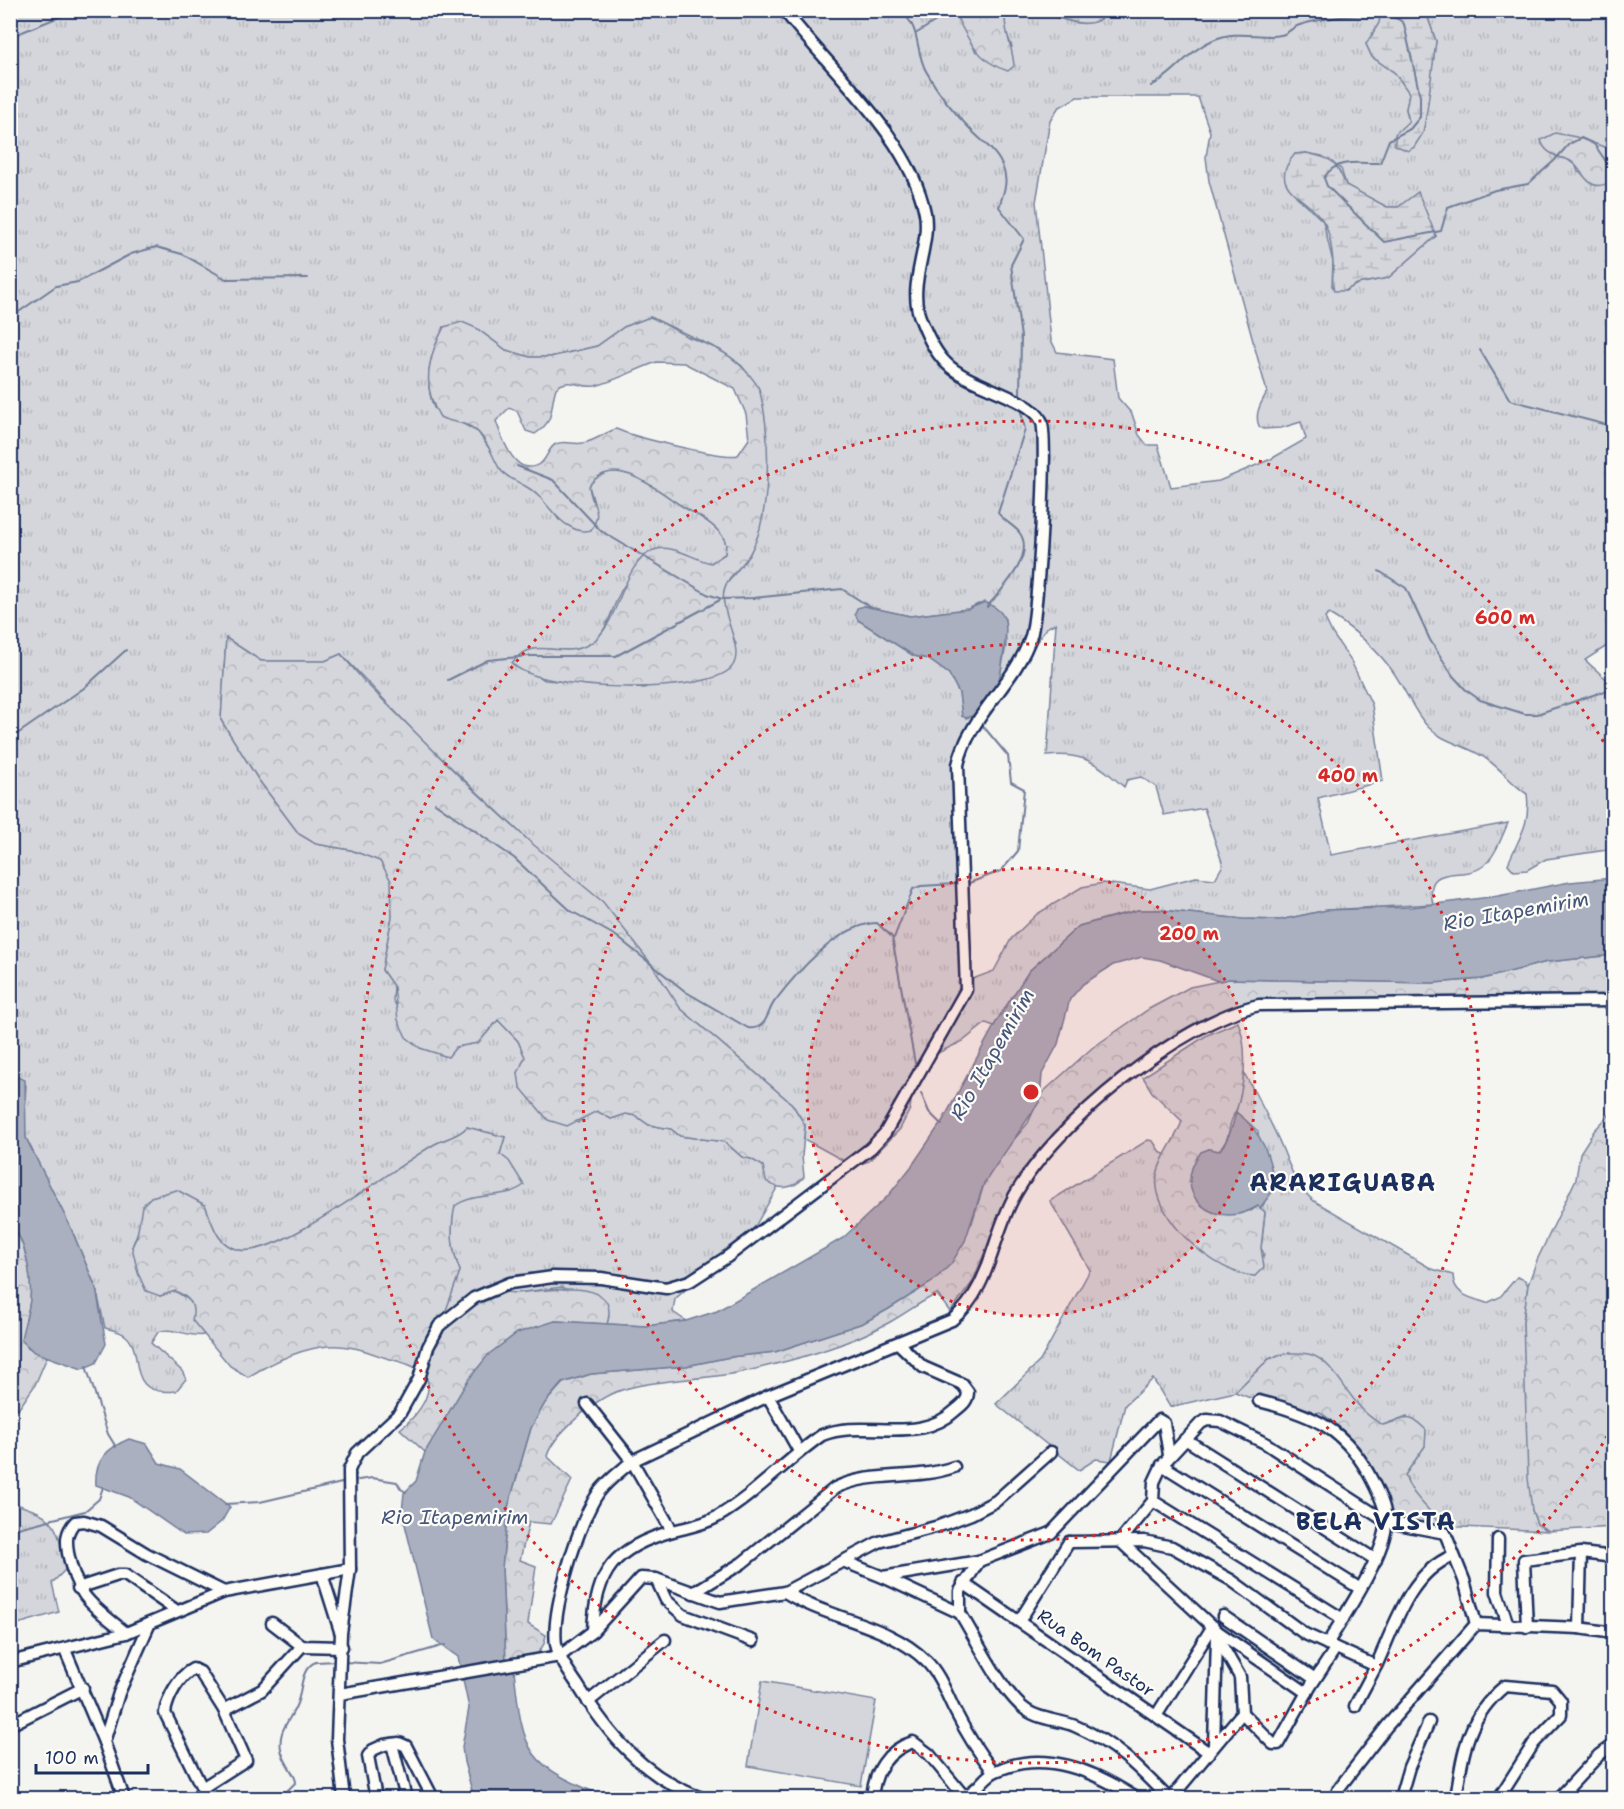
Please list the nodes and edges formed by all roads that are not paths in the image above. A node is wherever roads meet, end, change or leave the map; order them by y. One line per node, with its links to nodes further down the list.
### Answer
1 (784, 10): 27 (street)
2 (1614, 1001): 3 (street)
3 (899, 1344): 4 (street); 8 (street)
4 (768, 1396): 8 (street); 11 (street)
5 (1259, 1401): 15 (street)
6 (587, 1404): 11 (street)
7 (1185, 1439): 10 (street); 15 (street); 24 (street)
8 (799, 1451): 16 (street)
9 (1051, 1452): 25 (street)
10 (1169, 1455): 12 (street); 17 (street)
11 (632, 1461): 16 (street); 58 (street)
12 (1162, 1465): 14 (street); 33 (street)
13 (954, 1467): 36 (street)
14 (1153, 1501): 19 (street); 40 (street)
15 (1387, 1522): 22 (street); 24 (street)
16 (672, 1531): 48 (street)
17 (1051, 1533): 20 (street); 26 (street)
18 (1498, 1539): 45 (street)
19 (1120, 1541): 20 (street); 49 (street); 56 (street)
20 (1069, 1542): 41 (street)
21 (1581, 1553): 23 (street); 46 (street); 47 (street)
22 (1452, 1556): 44 (street); 61 (street)
23 (1614, 1557)
24 (1376, 1560): 33 (street)
25 (843, 1561): 29 (street); 35 (street)
26 (979, 1561): 29 (street); 31 (street)
27 (350, 1569): 28 (street); 51 (street)
28 (322, 1574): 34 (street); 51 (street)
29 (883, 1577): 38 (street)
30 (656, 1579): 36 (street); 48 (street); 54 (street)
31 (963, 1583): 38 (street); 41 (street, Rua Bom Pastor)
32 (78, 1588): 34 (street); 37 (street); 50 (street)
33 (1359, 1588): 40 (street)
34 (224, 1592): 37 (street)
35 (785, 1592): 36 (street); 77 (street)
36 (693, 1593)
37 (177, 1611): 42 (street)
38 (960, 1613): 87 (street)
39 (1223, 1616): 62 (street)
40 (1342, 1619): 56 (street)
41 (1020, 1620): 70 (street, Rua Bom Pastor)
42 (150, 1623): 50 (street); 73 (street)
43 (272, 1623): 55 (street)
44 (1476, 1624): 45 (street); 88 (street)
45 (1508, 1625): 46 (street)
46 (1527, 1627): 47 (street)
47 (1579, 1628): 52 (street)
48 (593, 1631): 58 (street)
49 (1216, 1631): 64 (street); 69 (street); 70 (street); 76 (street)
50 (126, 1633): 57 (street)
51 (341, 1633): 59 (street)
52 (1614, 1633)
53 (665, 1641): 66 (street)
54 (753, 1641)
55 (302, 1646): 59 (street); 68 (street)
56 (1331, 1646): 61 (street); 62 (street)
57 (65, 1650): 60 (street); 63 (street)
58 (560, 1656): 65 (street); 66 (street)
59 (341, 1657): 65 (street)
60 (10, 1662)
61 (1376, 1666): 67 (street)
62 (1315, 1679): 64 (street)
63 (83, 1688): 72 (street); 73 (street)
64 (1307, 1693): 69 (street)
65 (340, 1694): 80 (street)
66 (588, 1702): 84 (street)
67 (1354, 1706)
68 (224, 1710): 78 (street); 78 (street)
69 (1242, 1713): 76 (street)
70 (1156, 1716): 76 (street, Rua Bom Pastor)
71 (1429, 1722): 89 (street)
72 (10, 1725)
73 (104, 1742): 79 (street)
74 (392, 1744): 81 (street); 82 (street); 83 (street)
75 (1614, 1744): 92 (street)
76 (1211, 1749): 87 (street)
77 (993, 1771): 85 (street); 86 (street)
78 (205, 1793)
79 (124, 1798)
80 (344, 1798)
81 (376, 1798)
82 (406, 1798)
83 (433, 1798)
84 (702, 1798)
85 (872, 1798)
86 (1136, 1798)
87 (1170, 1798)
88 (1335, 1798)
89 (1400, 1798)
90 (1456, 1798): 91 (street)
91 (1498, 1798)
92 (1559, 1798)

